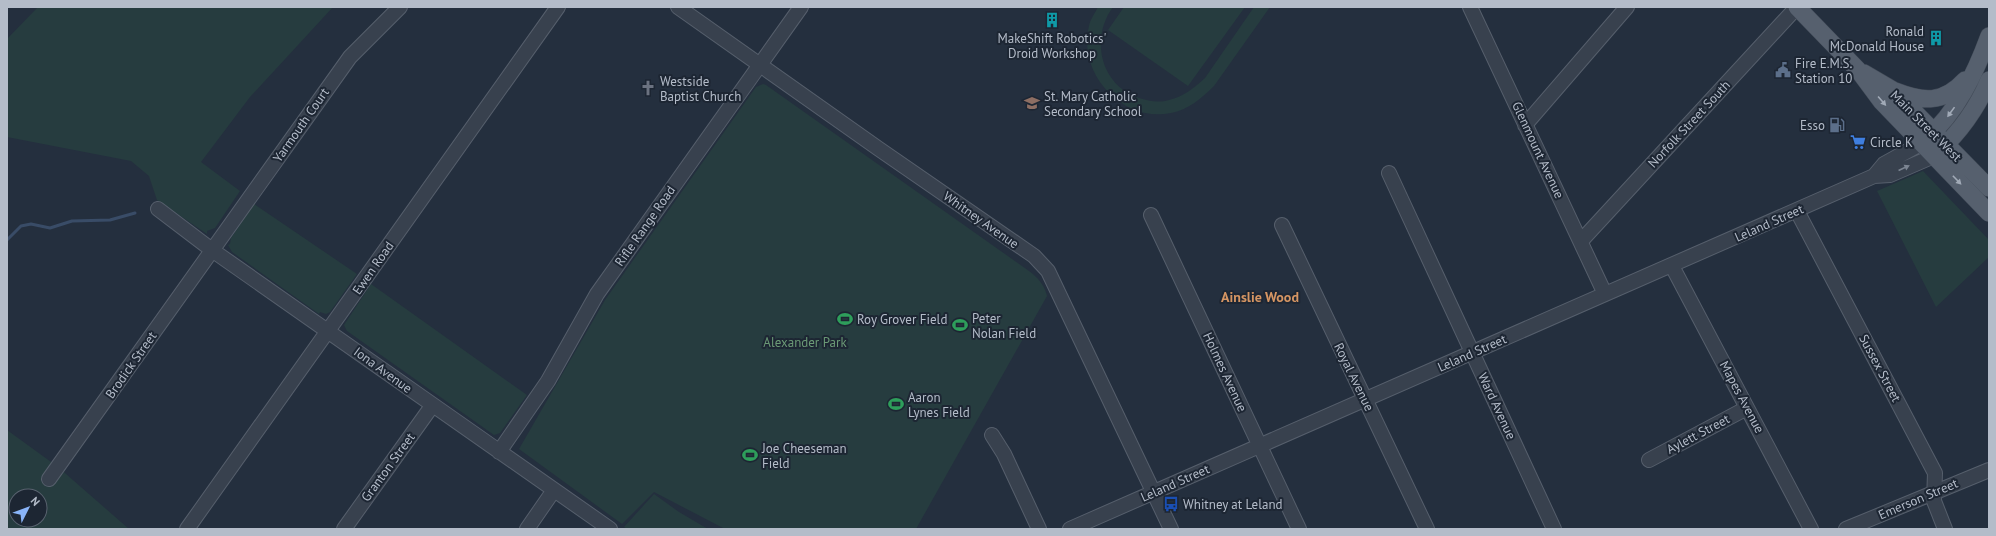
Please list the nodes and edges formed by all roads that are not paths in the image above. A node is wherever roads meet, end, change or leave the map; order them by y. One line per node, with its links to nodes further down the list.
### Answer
1 (400, 7): 26 (street, Yarmouth Court)
2 (558, 7): 29 (street, Ewen Road)
3 (678, 7): 9 (street, Whitney Avenue)
4 (801, 7): 9 (street, Rifle Range Road)
5 (1470, 7): 14 (street, Glenmount Avenue)
6 (1627, 7): 14 (street)
7 (1797, 7): 11 (main road, Main Street West); 25 (street, Norfolk Street South)
8 (1989, 36): 10 (main road)
9 (760, 65): 36 (street, Rifle Range Road); 41 (street, Whitney Avenue)
10 (1977, 66): 13 (main road); 15 (main road, one-way to 15)
11 (1858, 70): 13 (main road, Main Street West); 15 (main road, Main Street West, one-way to 15)
12 (1989, 80): 16 (main road)
13 (1893, 90): 15 (main road, Main Street West)
14 (1525, 125): 25 (street, Glenmount Avenue)
15 (1928, 138): 16 (main road, Main Street West); 18 (street, Leland Street)
16 (1940, 150): 18 (street, Leland Street, one-way to 16); 19 (main road, Main Street West); 22 (main road, Main Street West, one-way to 22)
17 (1389, 174): 30 (street, Ward Avenue)
18 (1874, 176): 21 (street, Leland Street)
19 (1989, 188)
20 (158, 209): 26 (street, Iona Avenue)
21 (1797, 211): 27 (street, Leland Street); 42 (street, Sussex Street)
22 (1989, 213)
23 (1151, 215): 35 (street, Holmes Avenue)
24 (1282, 225): 31 (street, Royal Avenue)
25 (1581, 241): 28 (street, Glenmount Avenue)
26 (212, 250): 29 (street, Iona Avenue); 39 (street, Brodick Street)
27 (1672, 266): 28 (street, Leland Street); 33 (street, Mapes Avenue)
28 (1605, 294): 30 (street, Leland Street)
29 (329, 331): 32 (street, Iona Avenue); 43 (street, Ewen Road)
30 (1472, 353): 31 (street, Leland Street); 52 (street, Ward Avenue)
31 (1365, 399): 35 (street, Leland Street); 51 (street, Royal Avenue)
32 (432, 406): 36 (street, Iona Avenue); 44 (street, Granton Street)
33 (1747, 408): 37 (street, Aylett Street); 53 (street, Mapes Avenue)
34 (992, 435): 47 (street)
35 (1260, 446): 41 (street, Leland Street); 50 (street, Holmes Avenue)
36 (500, 452): 40 (street, Iona Avenue)
37 (1649, 460)
38 (1989, 470): 42 (street, Emerson Street)
39 (49, 479)
40 (554, 490): 45 (street); 46 (street, Iona Avenue)
41 (1154, 492): 48 (street, Leland Street); 49 (street, Whitney Avenue)
42 (1934, 492): 54 (street, Emerson Street); 55 (street, Sussex Street)
43 (187, 529)
44 (344, 529)
45 (526, 529)
46 (610, 529)
47 (1039, 529)
48 (1070, 529)
49 (1171, 529)
50 (1299, 529)
51 (1427, 529)
52 (1554, 529)
53 (1811, 529)
54 (1846, 529)
55 (1945, 529)

